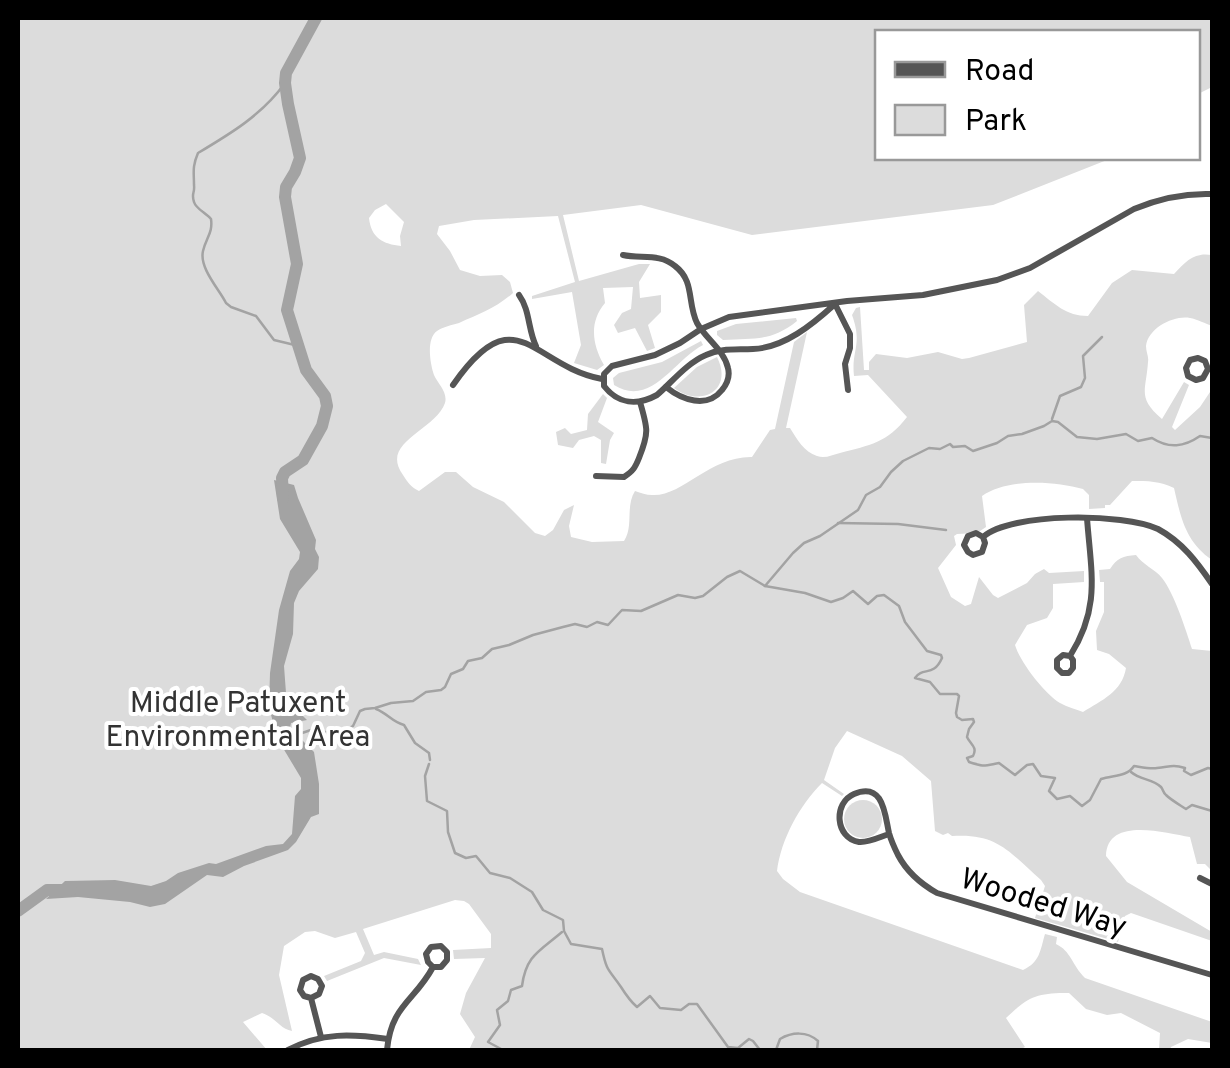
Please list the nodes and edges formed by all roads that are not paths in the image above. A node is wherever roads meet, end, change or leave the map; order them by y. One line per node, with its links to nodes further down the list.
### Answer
1 (1212, 194): 4 (street)
2 (623, 255): 5 (street)
3 (519, 295): 6 (street)
4 (835, 304): 5 (street); 7 (street); 11 (street)
5 (702, 329): 7 (street); 8 (street)
6 (537, 348): 8 (street); 9 (street)
7 (719, 350): 10 (street); 10 (street)
8 (602, 379): 12 (street)
9 (453, 385)
10 (666, 387): 12 (street)
11 (848, 390)
12 (640, 402): 13 (street)
13 (596, 476)
14 (1086, 518): 15 (street); 16 (street); 17 (street)
15 (983, 537)
16 (1212, 584)
17 (1070, 656)
18 (889, 834): 18 (street, Wooded Way); 22 (street, Wooded Way)
19 (1200, 878): 20 (street)
20 (1212, 884)
21 (433, 967): 25 (street)
22 (1212, 974)
23 (312, 998): 24 (street)
24 (321, 1037): 25 (street); 26 (street)
25 (388, 1039): 27 (street)
26 (288, 1050)
27 (388, 1050)

